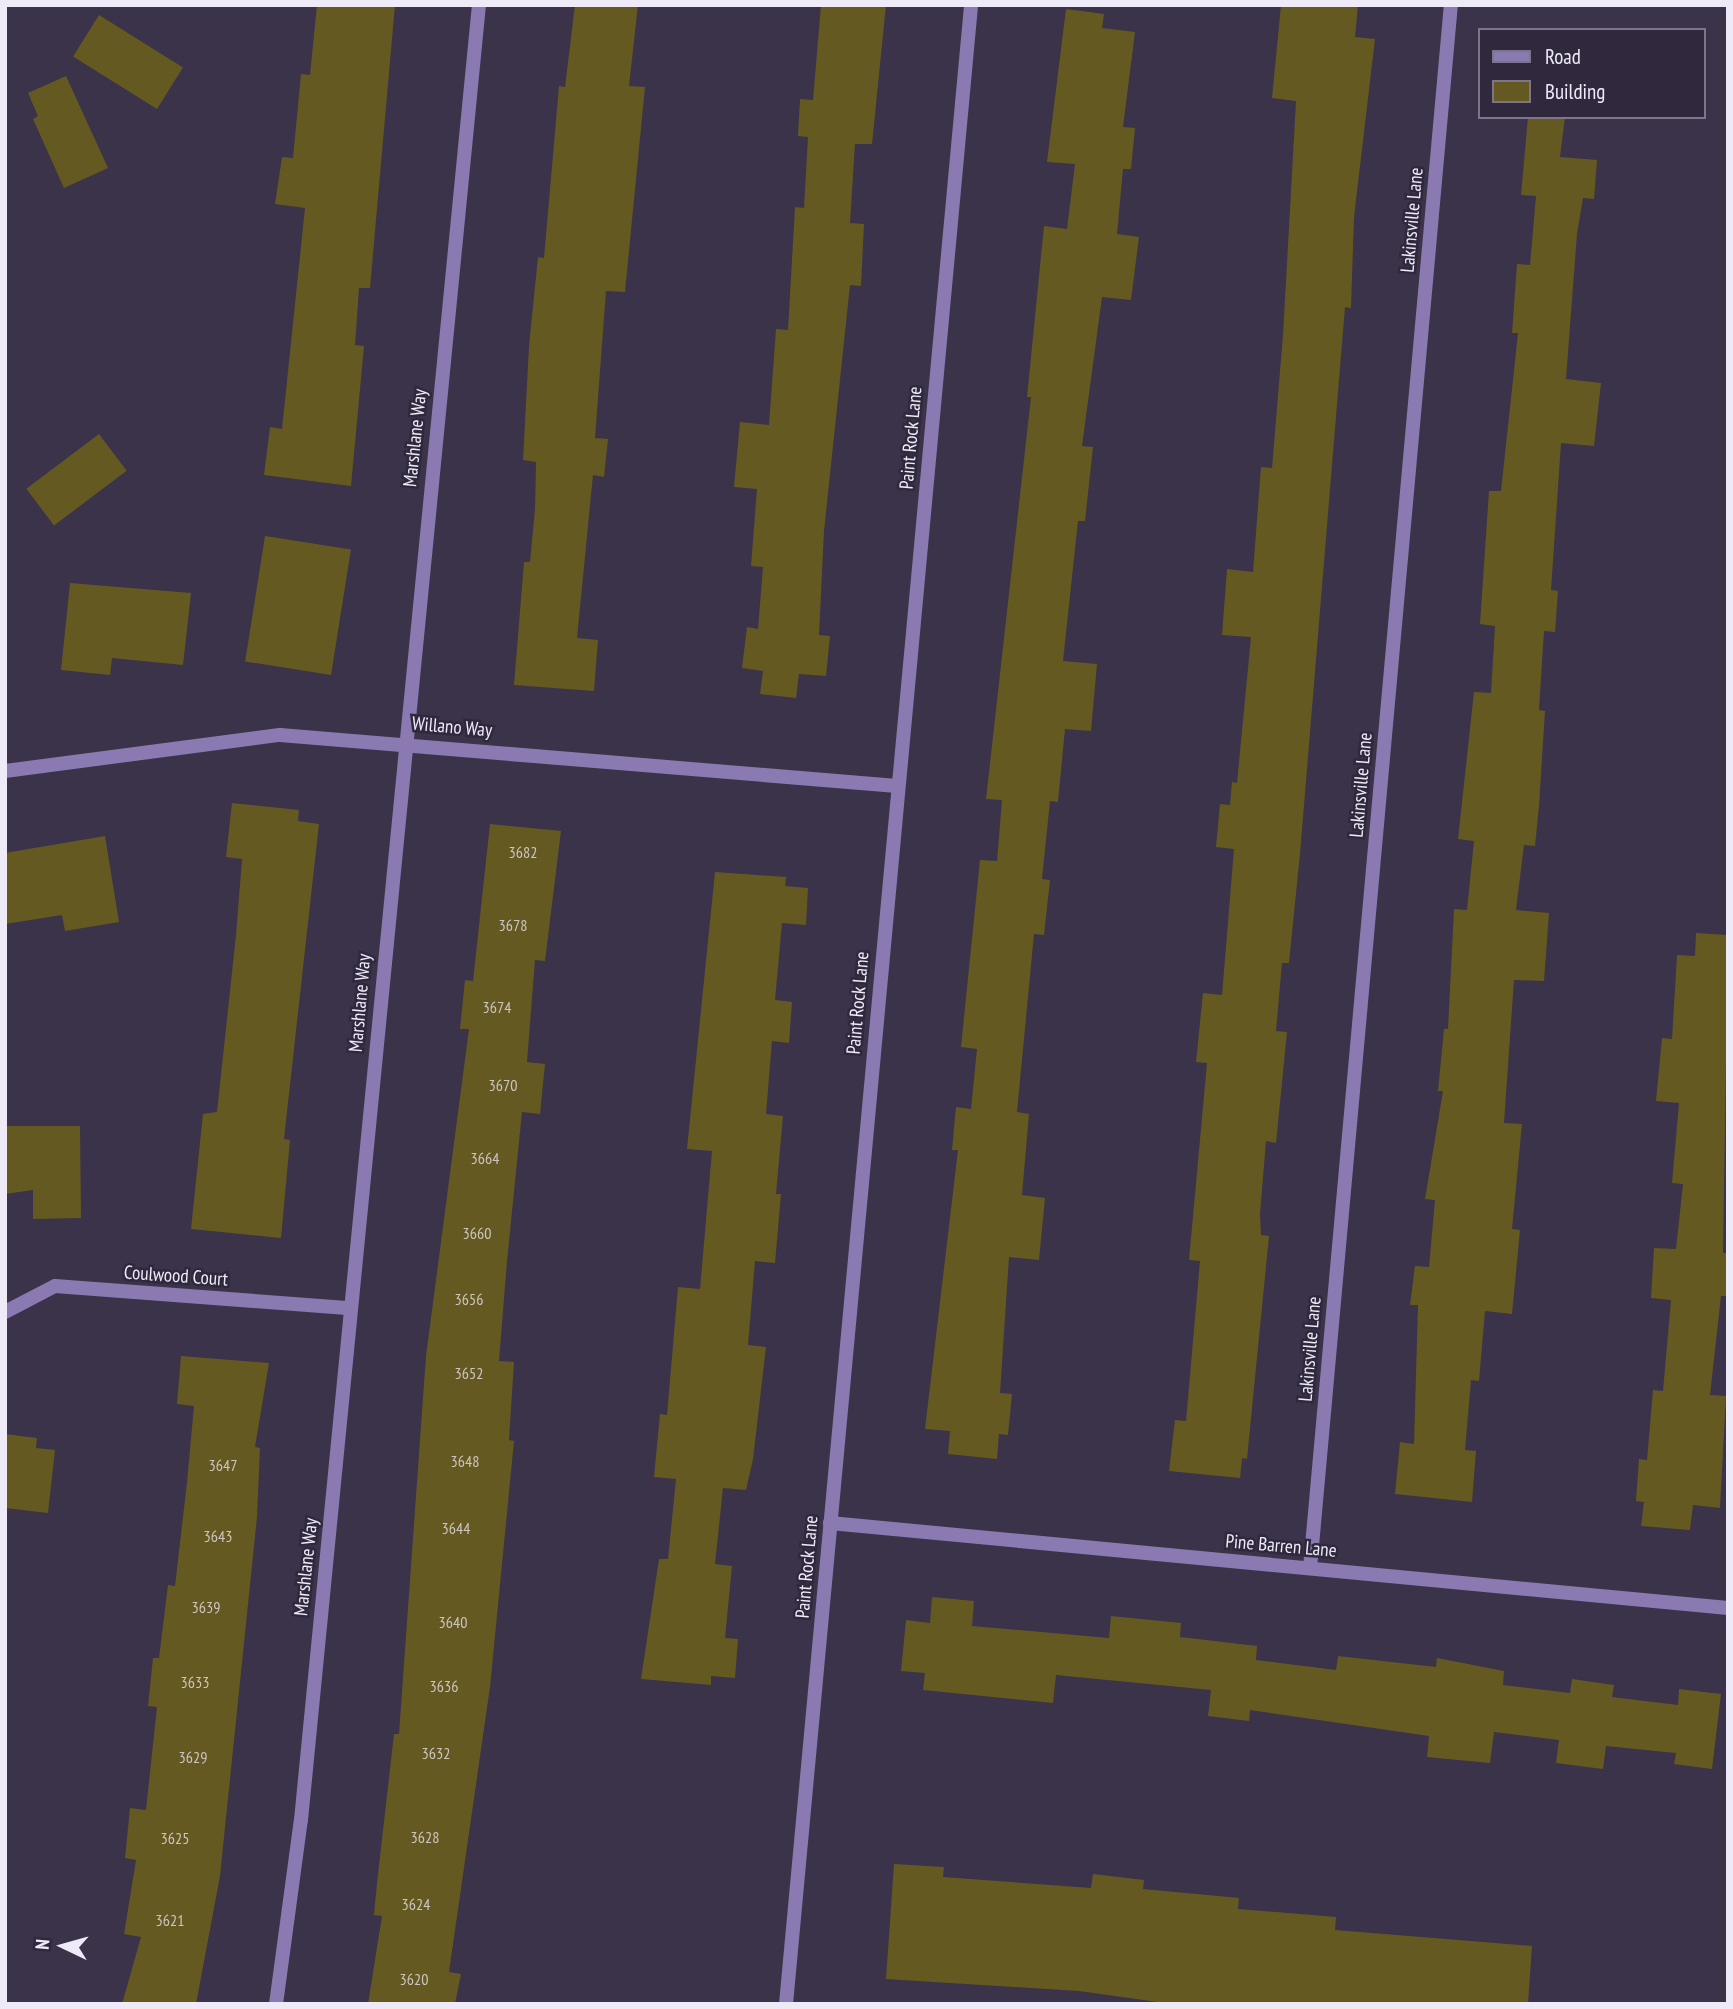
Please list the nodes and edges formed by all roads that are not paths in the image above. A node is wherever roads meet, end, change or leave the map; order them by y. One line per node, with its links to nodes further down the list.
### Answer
1 (479, 5): 4 (street, Marshlane Way)
2 (971, 5): 6 (street, Paint Rock Lane)
3 (1451, 5): 10 (street, Lakinsville Lane)
4 (403, 742): 5 (street, Willano Way); 6 (street, Willano Way); 7 (street, Marshlane Way)
5 (5, 771)
6 (897, 786): 9 (street, Paint Rock Lane)
7 (351, 1308): 8 (street, Coulwood Court); 12 (street, Marshlane Way)
8 (5, 1312)
9 (830, 1523): 10 (street, Pine Barren Lane); 13 (street, Paint Rock Lane)
10 (1310, 1568): 11 (street, Pine Barren Lane)
11 (1728, 1608)
12 (276, 2004)
13 (786, 2004)

